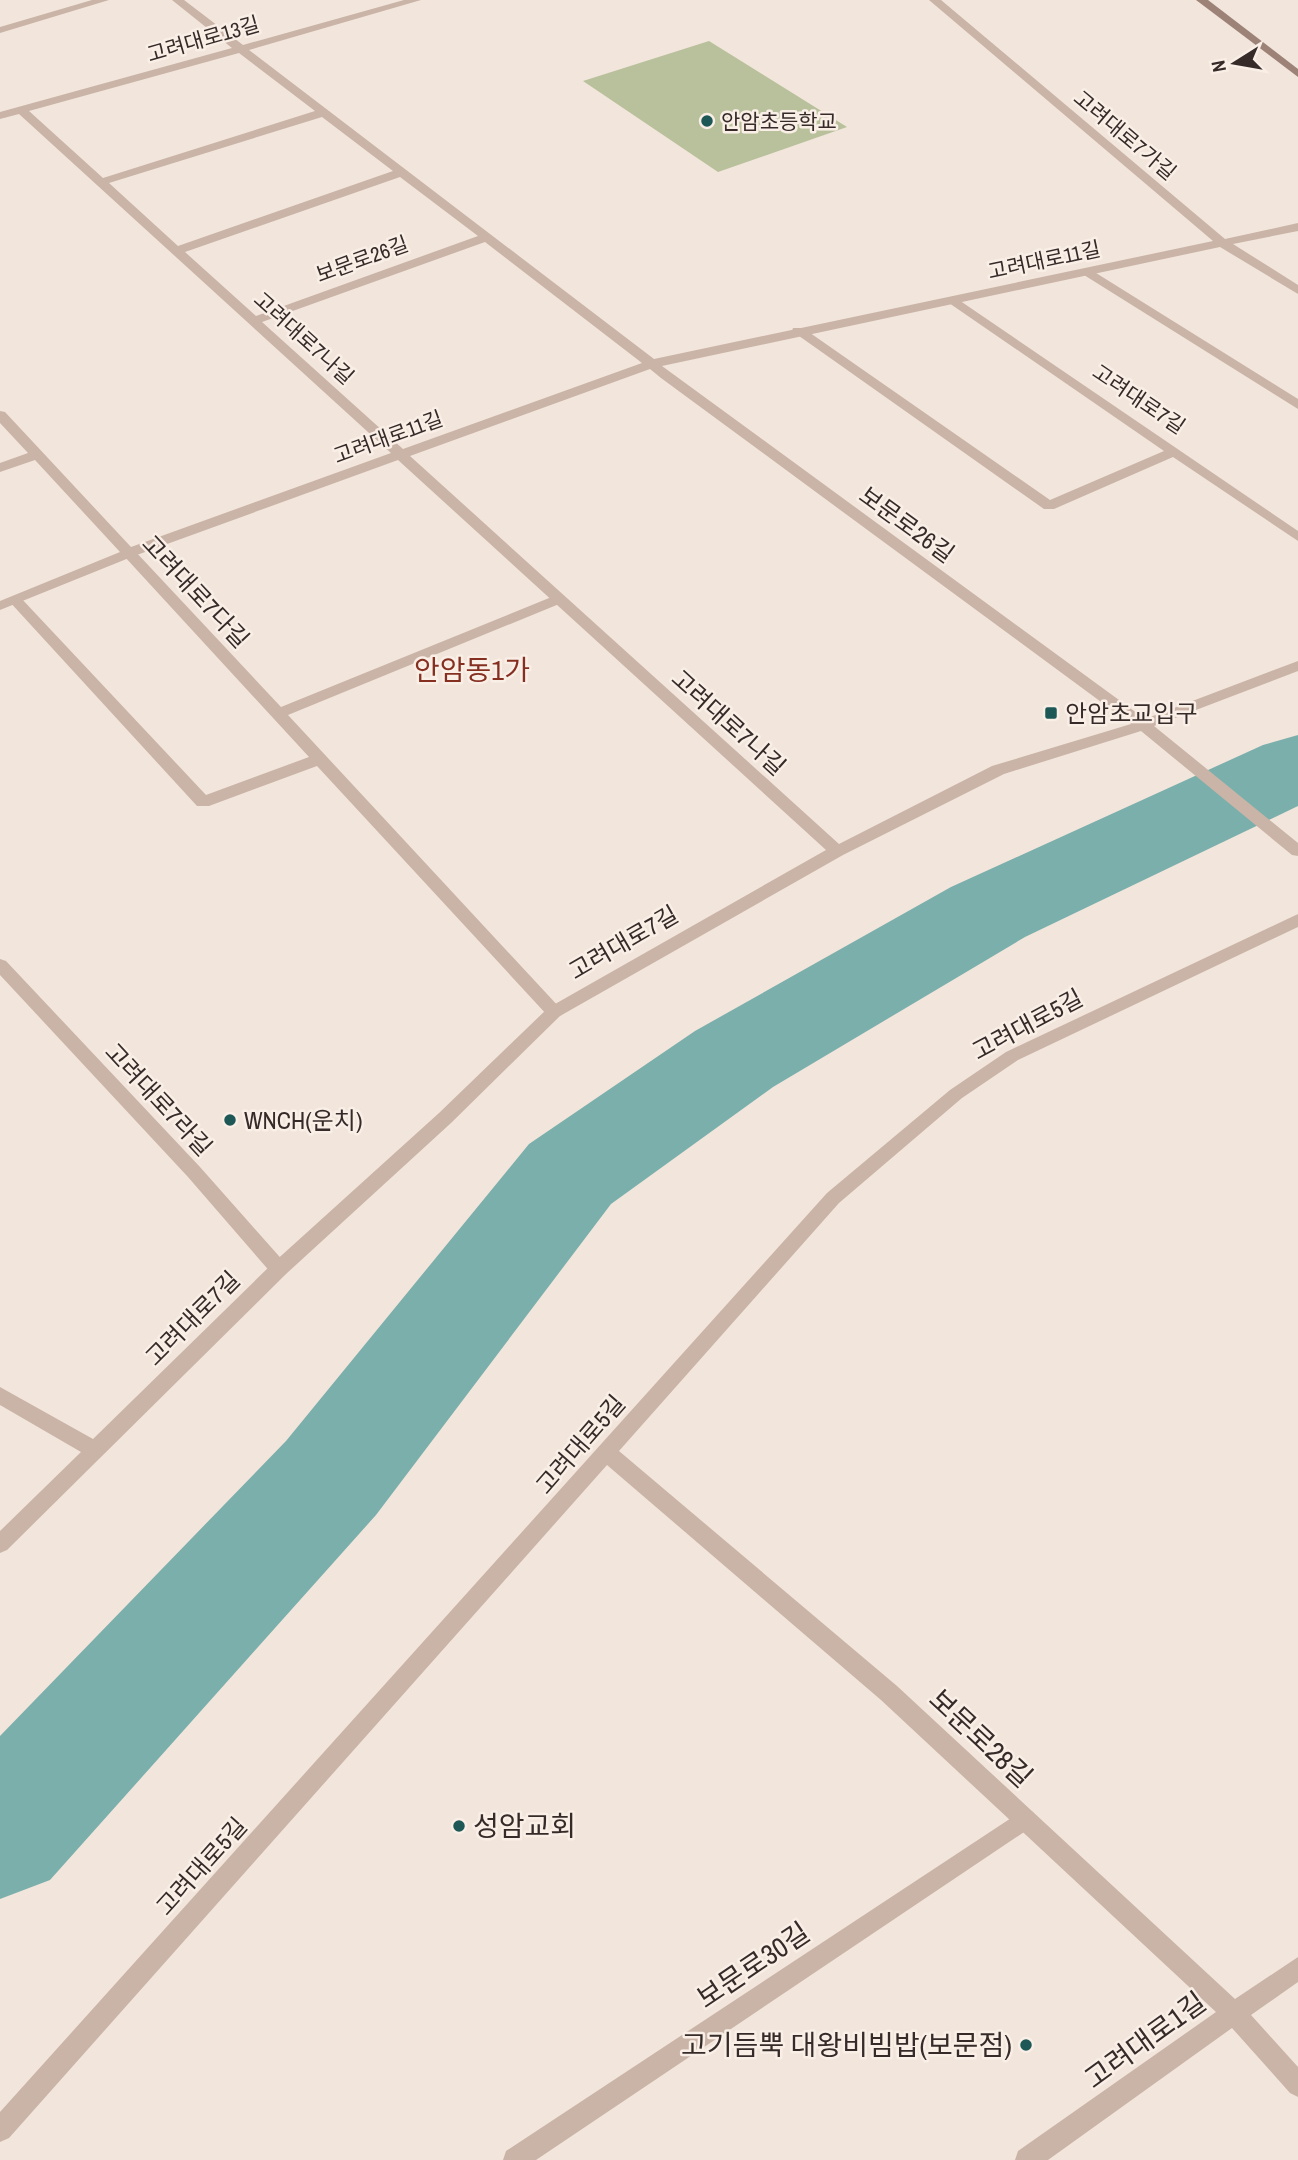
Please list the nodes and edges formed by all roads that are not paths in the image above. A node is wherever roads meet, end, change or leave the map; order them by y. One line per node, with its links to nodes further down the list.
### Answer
1 (104, 0): 6 (street)
2 (177, 0): 7 (street, 보문로26길)
3 (416, 0): 7 (street, 고려대로13길)
4 (933, 0): 16 (street, 고려대로7가길)
5 (1201, 0): 8 (main road)
6 (0, 30)
7 (238, 50): 9 (street, 고려대로13길); 10 (street, 보문로26길)
8 (1298, 74)
9 (21, 110): 11 (street, 고려대로13길); 13 (street, 고려대로7나길)
10 (322, 113): 12 (street, 보문로26길); 13 (street)
11 (0, 116)
12 (400, 173): 15 (street, 보문로26길); 17 (street)
13 (101, 182): 17 (street, 고려대로7나길)
14 (1298, 227): 16 (street, 고려대로11길)
15 (485, 238): 21 (street, 보문로26길); 23 (street, 보문로26길)
16 (1222, 243): 18 (street, 고려대로11길); 19 (street, 고려대로7가길)
17 (177, 251): 21 (street, 고려대로7나길)
18 (1088, 272): 20 (street, 고려대로11길); 24 (street)
19 (1298, 290)
20 (953, 300): 22 (street, 고려대로11길); 26 (street, 고려대로7길)
21 (254, 321): 28 (street, 고려대로7나길)
22 (798, 331): 23 (street, 고려대로11길); 26 (street)
23 (651, 364): 28 (street, 고려대로11길); 36 (street, 보문로26길)
24 (1298, 405)
25 (0, 415): 27 (street, 고려대로7다길)
26 (1175, 452): 30 (street, 고려대로7길)
27 (37, 455): 29 (street); 31 (street, 고려대로7다길)
28 (401, 455): 31 (street, 고려대로11길); 32 (street, 고려대로7나길)
29 (0, 468)
30 (1298, 537)
31 (129, 553): 33 (street, 고려대로11길); 35 (street, 고려대로7다길)
32 (559, 599): 35 (street); 38 (street, 고려대로7나길)
33 (8, 603): 37 (street)
34 (1298, 666): 36 (street, 고려대로7길)
35 (278, 714): 37 (street, 고려대로7다길)
36 (1143, 725): 38 (street, 고려대로7길); 39 (street, 보문로26길)
37 (320, 759): 42 (street, 고려대로7다길)
38 (837, 851): 42 (street, 고려대로7길)
39 (1298, 851)
40 (1298, 920): 46 (street, 고려대로5길)
41 (0, 965): 43 (street, 고려대로7라길)
42 (554, 1012): 43 (street, 고려대로7길)
43 (279, 1269): 45 (street, 고려대로7길)
44 (0, 1395): 45 (street)
45 (95, 1450): 47 (street, 고려대로7길)
46 (607, 1453): 48 (street, 보문로28길); 52 (street, 고려대로5길)
47 (0, 1544)
48 (1024, 1819): 50 (street, 보문로28길); 53 (street, 보문로30길)
49 (1298, 1968): 50 (street, 고려대로1길)
50 (1234, 2013): 51 (street, 보문로28길); 54 (street, 고려대로1길)
51 (1298, 2085)
52 (0, 2130)
53 (514, 2160)
54 (1027, 2160)

